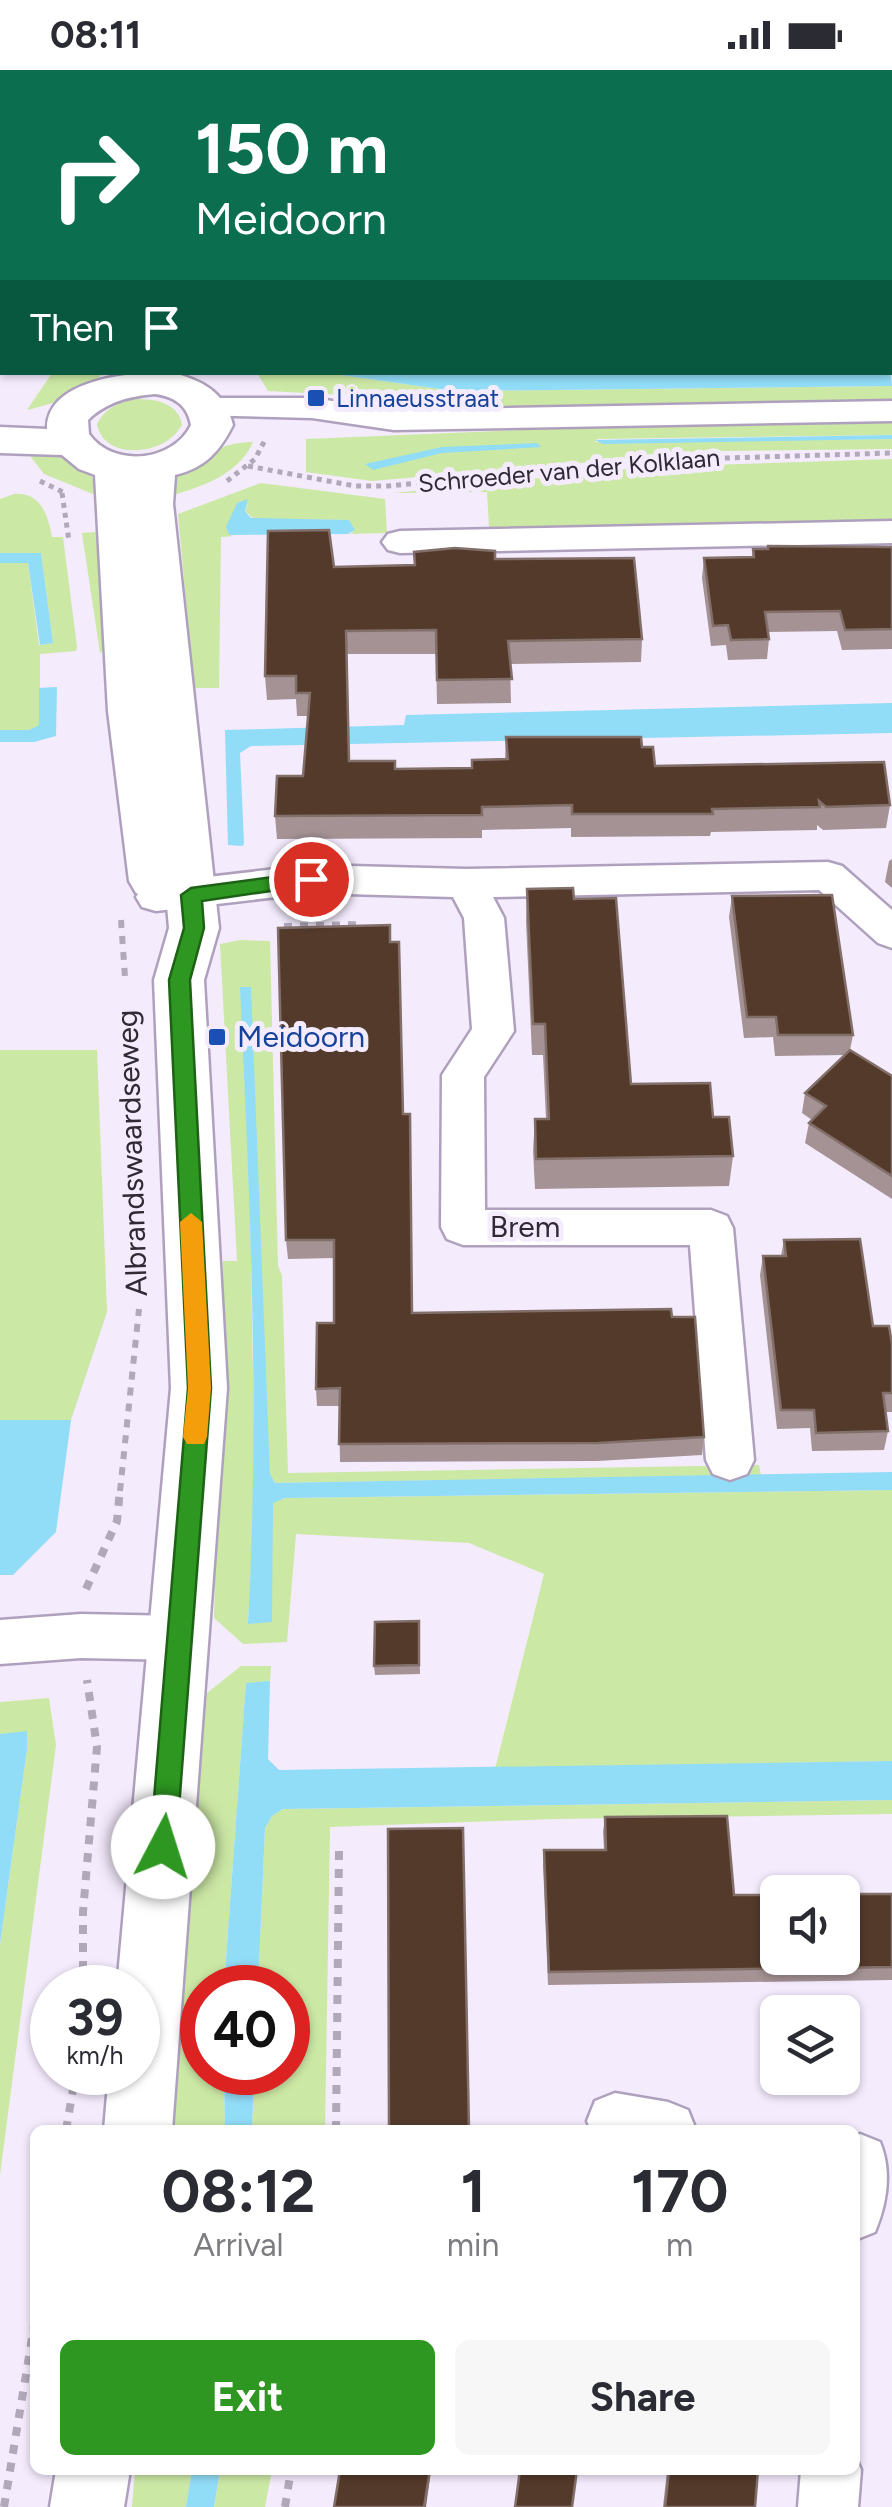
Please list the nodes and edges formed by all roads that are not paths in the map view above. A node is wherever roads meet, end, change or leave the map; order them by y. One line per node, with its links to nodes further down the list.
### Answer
1 (164, 378): 2 (street); 5 (street)
2 (117, 379): 6 (street)
3 (892, 411): 5 (street, Schroeder van der Kolklaan)
4 (0, 418): 6 (street)
5 (208, 422): 8 (street)
6 (73, 429): 7 (street); 8 (street)
7 (0, 440)
8 (136, 466): 12 (street, Albrandswaardseweg)
9 (892, 532): 10 (street)
10 (400, 542)
11 (466, 883): 12 (street); 13 (street); 14 (street, Brem)
12 (156, 900): 15 (street, Albrandswaardseweg)
13 (892, 933)
14 (730, 1460)
15 (180, 1638): 16 (street); 17 (street, Albrandswaardseweg)
16 (0, 1642)
17 (138, 2125)
18 (92, 2475): 20 (street)
19 (831, 2475): 21 (street)
20 (87, 2507)
21 (828, 2507)

